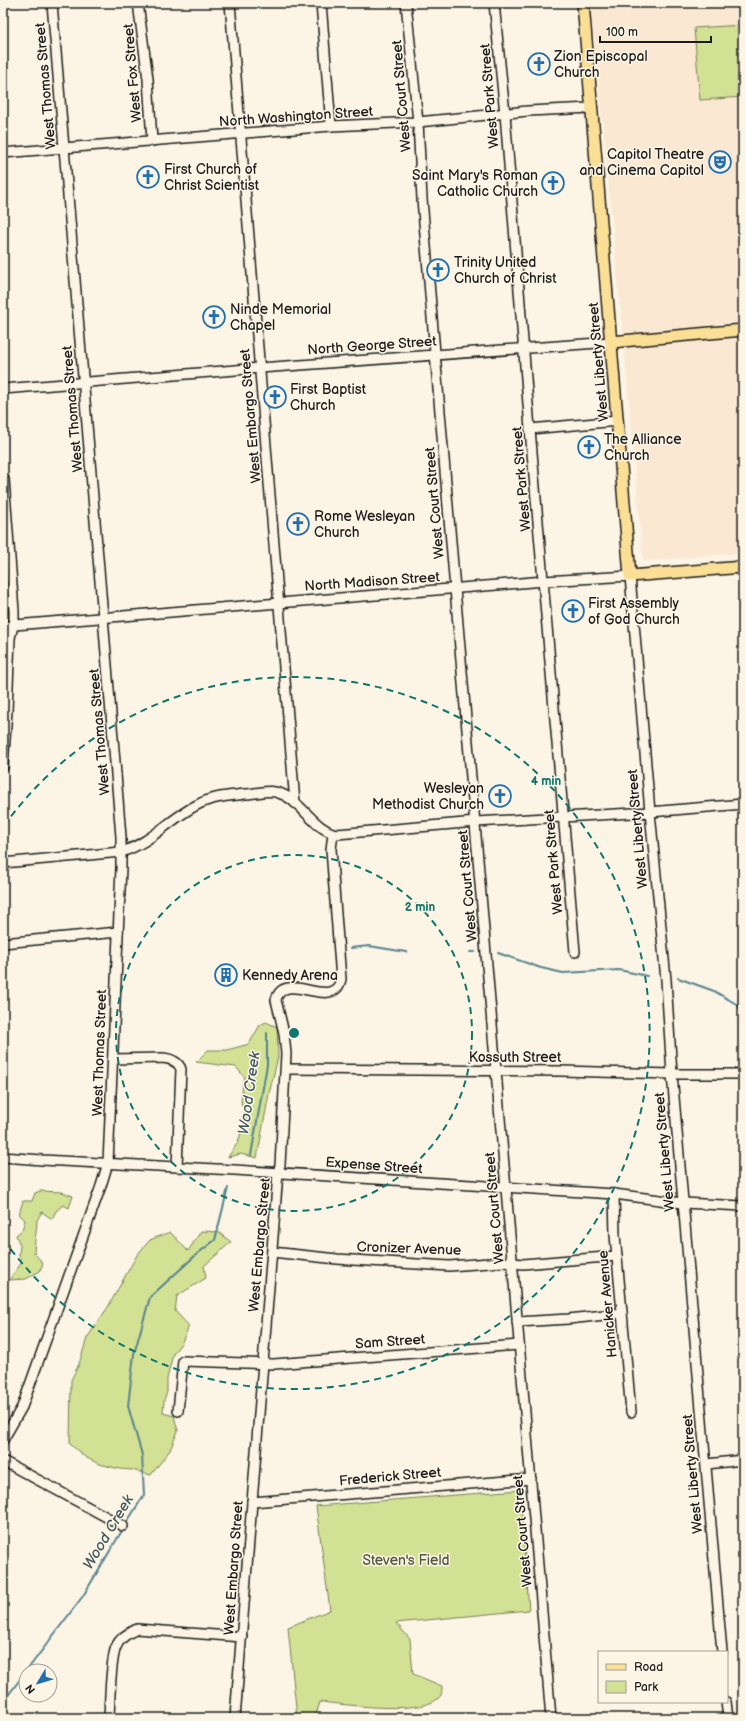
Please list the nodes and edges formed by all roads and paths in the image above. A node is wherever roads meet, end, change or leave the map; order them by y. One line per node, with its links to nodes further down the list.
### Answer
1 (52, 3): 14 (street, West Thomas Street)
2 (138, 3): 13 (street, West Fox Street)
3 (230, 3): 12 (street, West Embargo Street)
4 (321, 3): 11 (street)
5 (406, 3): 10 (street, West Court Street)
6 (494, 3): 9 (street, West Park Street)
7 (583, 3): 8 (main road, West Liberty Street)
8 (591, 108): 9 (street, North Washington Street); 17 (main road, West Liberty Street)
9 (505, 114): 10 (street, North Washington Street); 18 (street, West Park Street)
10 (418, 122): 11 (street, North Washington Street); 19 (street, West Court Street)
11 (331, 126): 12 (street, North Washington Street)
12 (240, 134): 13 (street, North Washington Street); 20 (street, West Embargo Street)
13 (152, 141): 14 (street, North Washington Street)
14 (64, 148): 15 (street, North Washington Street); 21 (street, West Thomas Street)
15 (3, 153)
16 (743, 330): 17 (main road, North George Street)
17 (611, 342): 18 (street, North George Street); 23 (main road, West Liberty Street)
18 (523, 349): 19 (street, North George Street); 24 (street, West Park Street)
19 (436, 355): 20 (street, North George Street); 29 (street, West Court Street)
20 (260, 368): 21 (street, North George Street); 30 (street, West Embargo Street)
21 (83, 383): 22 (street, North George Street); 31 (street, West Thomas Street)
22 (3, 389)
23 (618, 421): 24 (street); 27 (main road, West Liberty Street)
24 (530, 429): 28 (street, West Park Street)
25 (4, 479): 32 (street)
26 (743, 567): 27 (main road, North Madison Street)
27 (630, 576): 28 (street, North Madison Street); 37 (street, West Liberty Street)
28 (544, 581): 29 (street, North Madison Street); 38 (street, West Park Street)
29 (455, 589): 30 (street, North Madison Street); 39 (street, West Court Street)
30 (280, 603): 31 (street, North Madison Street); 35 (street, West Embargo Street)
31 (104, 618): 32 (street, North Madison Street); 41 (street, West Thomas Street)
32 (13, 625): 33 (street, North Madison Street); 34 (street)
33 (3, 626)
34 (3, 767)
35 (295, 803): 40 (street); 41 (street)
36 (743, 804): 37 (street)
37 (650, 812): 38 (street); 49 (street, West Liberty Street)
38 (563, 816): 39 (street); 45 (street, West Park Street)
39 (476, 822): 40 (street); 48 (street, West Court Street)
40 (333, 834): 47 (street, West Embargo Street)
41 (121, 852): 42 (street); 43 (street, West Thomas Street)
42 (3, 863)
43 (118, 932): 44 (street); 46 (street, West Thomas Street)
44 (3, 943)
45 (575, 952)
46 (113, 1059): 52 (street, West Thomas Street); 53 (street)
47 (286, 1069): 48 (street, Kossuth Street); 54 (street, West Embargo Street)
48 (497, 1071): 49 (street, Kossuth Street); 55 (street, West Court Street)
49 (672, 1074): 50 (street, Kossuth Street); 57 (street, West Liberty Street)
50 (743, 1074)
51 (3, 1157): 52 (street, Expense Street)
52 (108, 1163): 53 (street, Expense Street); 68 (street, West Thomas Street)
53 (177, 1167): 54 (street, Expense Street)
54 (278, 1173): 55 (street, Expense Street); 59 (street, West Embargo Street)
55 (506, 1188): 56 (street, Expense Street); 61 (street, West Court Street)
56 (614, 1194): 57 (street, Expense Street); 60 (street, Hanicker Avenue)
57 (683, 1203): 58 (street, Expense Street); 71 (street, West Liberty Street)
58 (743, 1206)
59 (272, 1252): 61 (street, Cronizer Avenue); 65 (street, West Embargo Street)
60 (617, 1256): 61 (street, Cronizer Avenue); 62 (street, Hanicker Avenue)
61 (512, 1263): 63 (street, West Court Street)
62 (622, 1312): 63 (street); 67 (street, Hanicker Avenue)
63 (517, 1322): 64 (street, West Court Street)
64 (519, 1345): 65 (street, Sam Street); 72 (street, West Court Street)
65 (263, 1364): 66 (street, Sam Street); 73 (street, West Embargo Street)
66 (178, 1411)
67 (631, 1412)
68 (3, 1440)
69 (743, 1460): 71 (street)
70 (3, 1461): 74 (street)
71 (706, 1464): 76 (street, West Liberty Street)
72 (531, 1479): 73 (street, Frederick Street); 80 (street, West Court Street)
73 (252, 1502): 75 (street, West Embargo Street)
74 (123, 1526)
75 (242, 1637): 78 (street); 79 (street, West Embargo Street)
76 (722, 1651)
77 (726, 1703): 81 (street)
78 (109, 1718)
79 (235, 1718)
80 (551, 1718)
81 (728, 1718)

